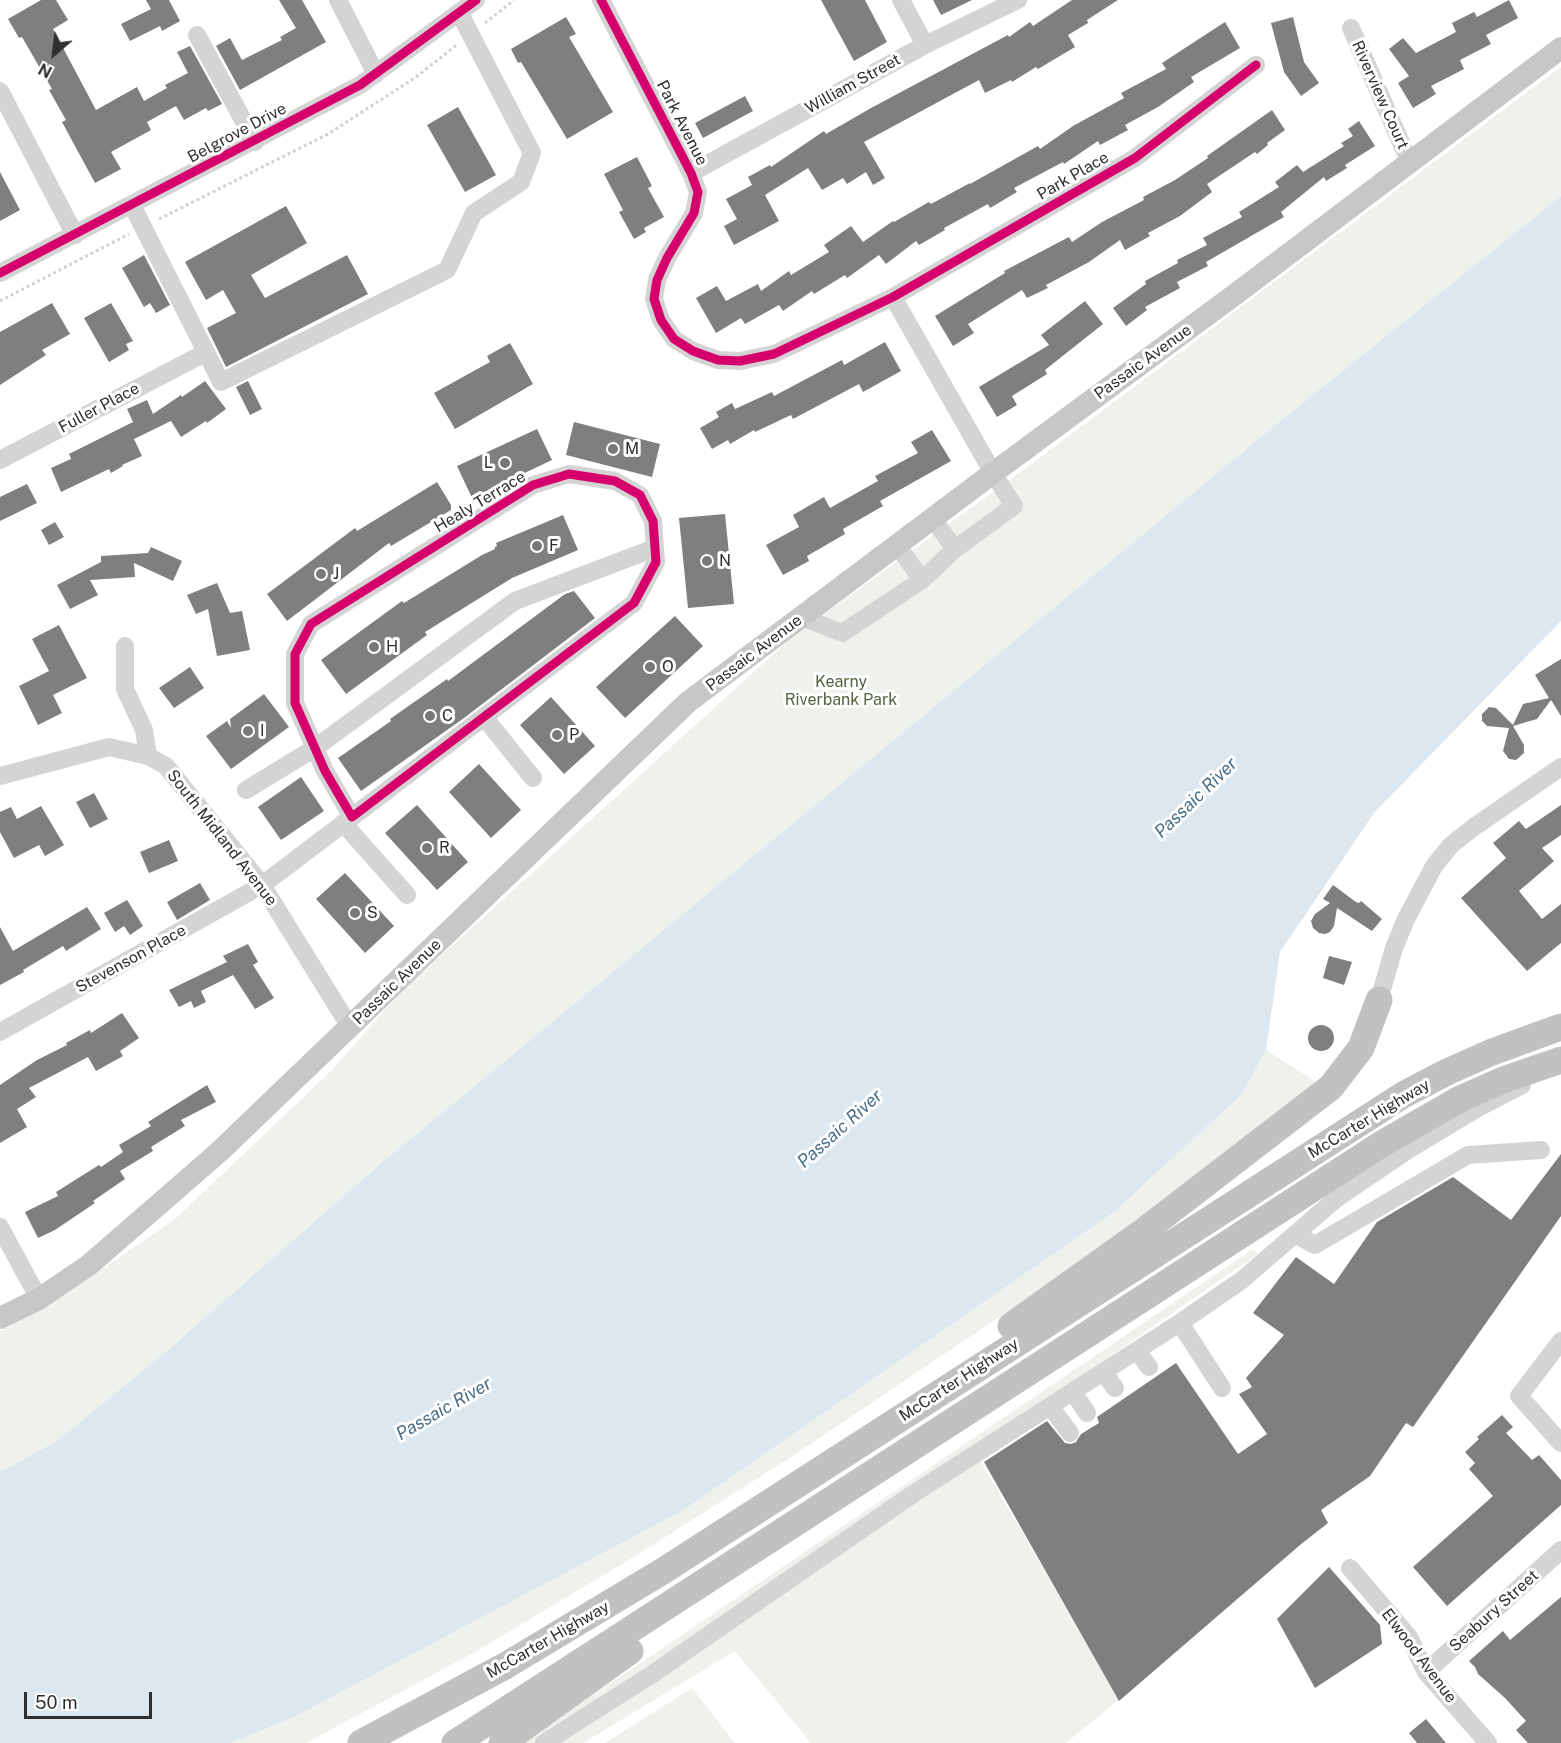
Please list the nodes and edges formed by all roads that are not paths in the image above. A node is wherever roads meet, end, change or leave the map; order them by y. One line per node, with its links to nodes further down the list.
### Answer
1 (338, 0): 12 (street)
2 (476, 0): 6 (street, Belgrove Drive)
3 (601, 0): 16 (street, Park Avenue)
4 (901, 0): 9 (street)
5 (1017, 0): 9 (street, William Street)
6 (459, 12): 12 (street, Belgrove Drive); 17 (street)
7 (1351, 28): 15 (street, Riverview Court)
8 (197, 35): 14 (street)
9 (925, 45): 16 (street, William Street)
10 (1561, 48): 15 (main road, Passaic Avenue)
11 (1256, 65): 20 (street, Park Place)
12 (376, 74): 14 (street, Belgrove Drive)
13 (0, 91): 18 (street)
14 (255, 142): 17 (street, Belgrove Drive)
15 (1410, 161): 23 (main road, Passaic Avenue)
16 (691, 172): 20 (street, Park Avenue)
17 (132, 205): 18 (street, Belgrove Drive)
18 (75, 235): 19 (street, Belgrove Drive)
19 (0, 273)
20 (893, 297): 23 (street)
21 (199, 356): 22 (street, Fuller Place)
22 (0, 460)
23 (993, 473): 24 (main road, Passaic Avenue); 27 (street)
24 (932, 519): 25 (main road, Passaic Avenue); 27 (street)
25 (897, 545): 28 (street); 29 (main road, Passaic Avenue)
26 (655, 548): 31 (street, Healy Terrace); 32 (street); 32 (street, Healy Terrace)
27 (955, 549): 28 (street)
28 (922, 580): 29 (street)
29 (802, 617): 43 (main road, Passaic Avenue)
30 (125, 646): 33 (street)
31 (484, 717): 36 (street); 38 (street, Healy Terrace)
32 (315, 748): 37 (street); 38 (street, Healy Terrace)
33 (148, 756): 35 (street, South Midland Avenue); 39 (street, South Midland Avenue)
34 (1561, 767): 41 (street)
35 (0, 776)
36 (533, 778)
37 (246, 790)
38 (348, 820): 39 (street, Healy Terrace); 40 (street)
39 (262, 885): 43 (street, South Midland Avenue); 44 (street, Stevenson Place)
40 (407, 895)
41 (1379, 1000): 64 (highway)
42 (1561, 1027): 64 (highway, McCarter Highway)
43 (350, 1028): 50 (main road, Passaic Avenue)
44 (0, 1032)
45 (1561, 1060): 65 (highway)
46 (1561, 1065): 49 (street)
47 (1541, 1150): 49 (street)
48 (0, 1227): 50 (street)
49 (1295, 1234): 52 (street)
50 (39, 1299): 51 (main road, Passaic Avenue)
51 (0, 1318)
52 (1180, 1323): 54 (street); 57 (street)
53 (1561, 1341): 63 (street)
54 (1137, 1351): 55 (street); 56 (street)
55 (1149, 1366)
56 (1103, 1372): 58 (street); 59 (street)
57 (1222, 1388)
58 (1115, 1389)
59 (1073, 1392): 60 (street); 61 (street)
60 (1050, 1406): 62 (street); 72 (street)
61 (1087, 1413)
62 (1070, 1433)
63 (1561, 1443)
64 (794, 1487): 69 (highway, McCarter Highway)
65 (785, 1532): 70 (highway); 71 (highway)
66 (1561, 1550): 68 (street, Seabury Street)
67 (1350, 1568): 68 (street, Elwood Avenue)
68 (1426, 1672): 73 (street, Elwood Avenue)
69 (361, 1743)
70 (455, 1743)
71 (502, 1743)
72 (544, 1743)
73 (1488, 1743)

